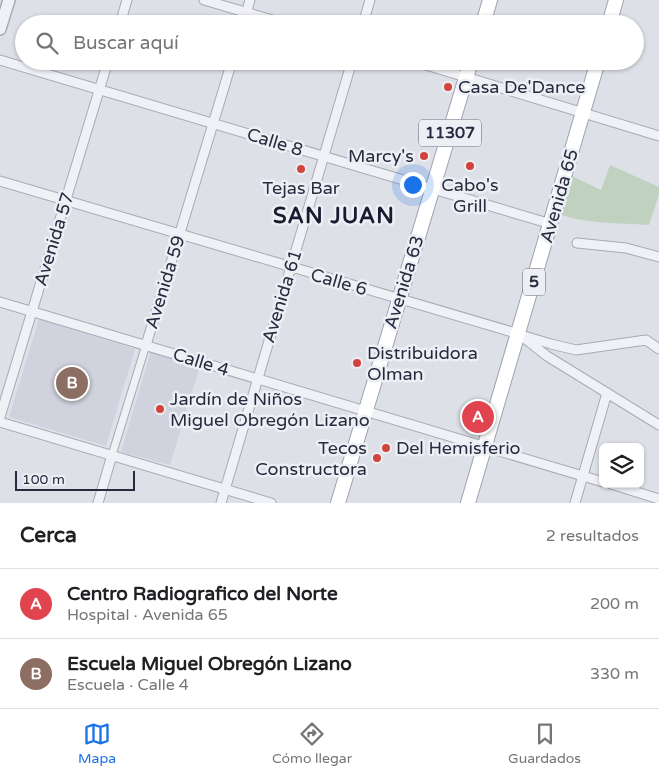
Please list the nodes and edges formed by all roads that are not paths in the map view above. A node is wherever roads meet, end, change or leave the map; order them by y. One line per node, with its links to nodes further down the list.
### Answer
1 (9, 0): 15 (street)
2 (127, 0): 9 (street)
3 (204, 0): 8 (street)
4 (250, 0): 8 (street)
5 (370, 0): 12 (street)
6 (490, 0): 13 (main road)
7 (616, 0): 14 (main road)
8 (247, 12): 10 (street); 11 (street)
9 (123, 15)
10 (246, 15)
11 (257, 15)
12 (366, 15)
13 (486, 15)
14 (612, 15)
15 (0, 29)
16 (0, 60): 17 (street, Calle 8)
17 (15, 64)
18 (33, 70): 26 (street, Calle 8)
19 (106, 70): 26 (street, Avenida 57)
20 (229, 70): 28 (street, Avenida 59)
21 (349, 70): 30 (street, Avenida 61)
22 (443, 70): 25 (street)
23 (468, 70): 25 (main road, Avenida 63 / 11307)
24 (595, 70): 27 (main road, Avenida 65 / 5)
25 (466, 77): 27 (street); 32 (main road, Avenida 63 / 11307)
26 (100, 90): 28 (street, Calle 8); 33 (street, Avenida 57)
27 (583, 114): 29 (street); 34 (main road, Avenida 65 / 5)
28 (213, 124): 30 (street, Calle 8); 35 (street, Avenida 59)
29 (659, 136)
30 (324, 156): 32 (street, Calle 8); 38 (street, Avenida 61)
31 (0, 181): 33 (street, Calle 6)
32 (433, 188): 34 (street, Calle 8); 39 (main road, Avenida 63 / 11307)
33 (66, 200): 35 (street, Calle 6); 41 (street, Avenida 57)
34 (551, 224): 42 (main road, Avenida 65 / 5)
35 (179, 234): 38 (street, Calle 6); 44 (street, Avenida 59)
36 (577, 243): 37 (street)
37 (659, 257)
38 (291, 268): 39 (street, Calle 6); 47 (street, Avenida 61)
39 (399, 299): 42 (street, Calle 6); 49 (main road, Avenida 63 / 11307)
40 (0, 302): 41 (street, Calle 4)
41 (32, 311): 44 (street, Calle 4); 50 (street, Avenida 57)
42 (519, 334): 43 (street); 46 (street, Calle 6); 53 (main road, Avenida 65 / 5)
43 (551, 344): 45 (street); 46 (street)
44 (146, 345): 47 (street, Calle 4); 54 (street, Avenida 59)
45 (659, 349)
46 (547, 356): 48 (street, Calle 6)
47 (258, 378): 49 (street, Calle 4); 58 (street, Avenida 61)
48 (607, 393): 52 (street, Calle 6); 55 (street)
49 (366, 411): 53 (street, Calle 4); 63 (main road, Avenida 63 / 11307)
50 (0, 417)
51 (0, 422): 54 (street)
52 (659, 425)
53 (485, 447): 55 (street, Calle 4); 64 (main road, Avenida 65 / 5)
54 (112, 455): 58 (street); 60 (street, Avenida 59)
55 (583, 476): 56 (street, Calle 4); 65 (street)
56 (599, 481)
57 (624, 488): 59 (street)
58 (225, 489): 61 (street, Avenida 61); 62 (street)
59 (659, 499)
60 (98, 503)
61 (221, 503)
62 (271, 503)
63 (338, 503)
64 (468, 503)
65 (575, 503)

